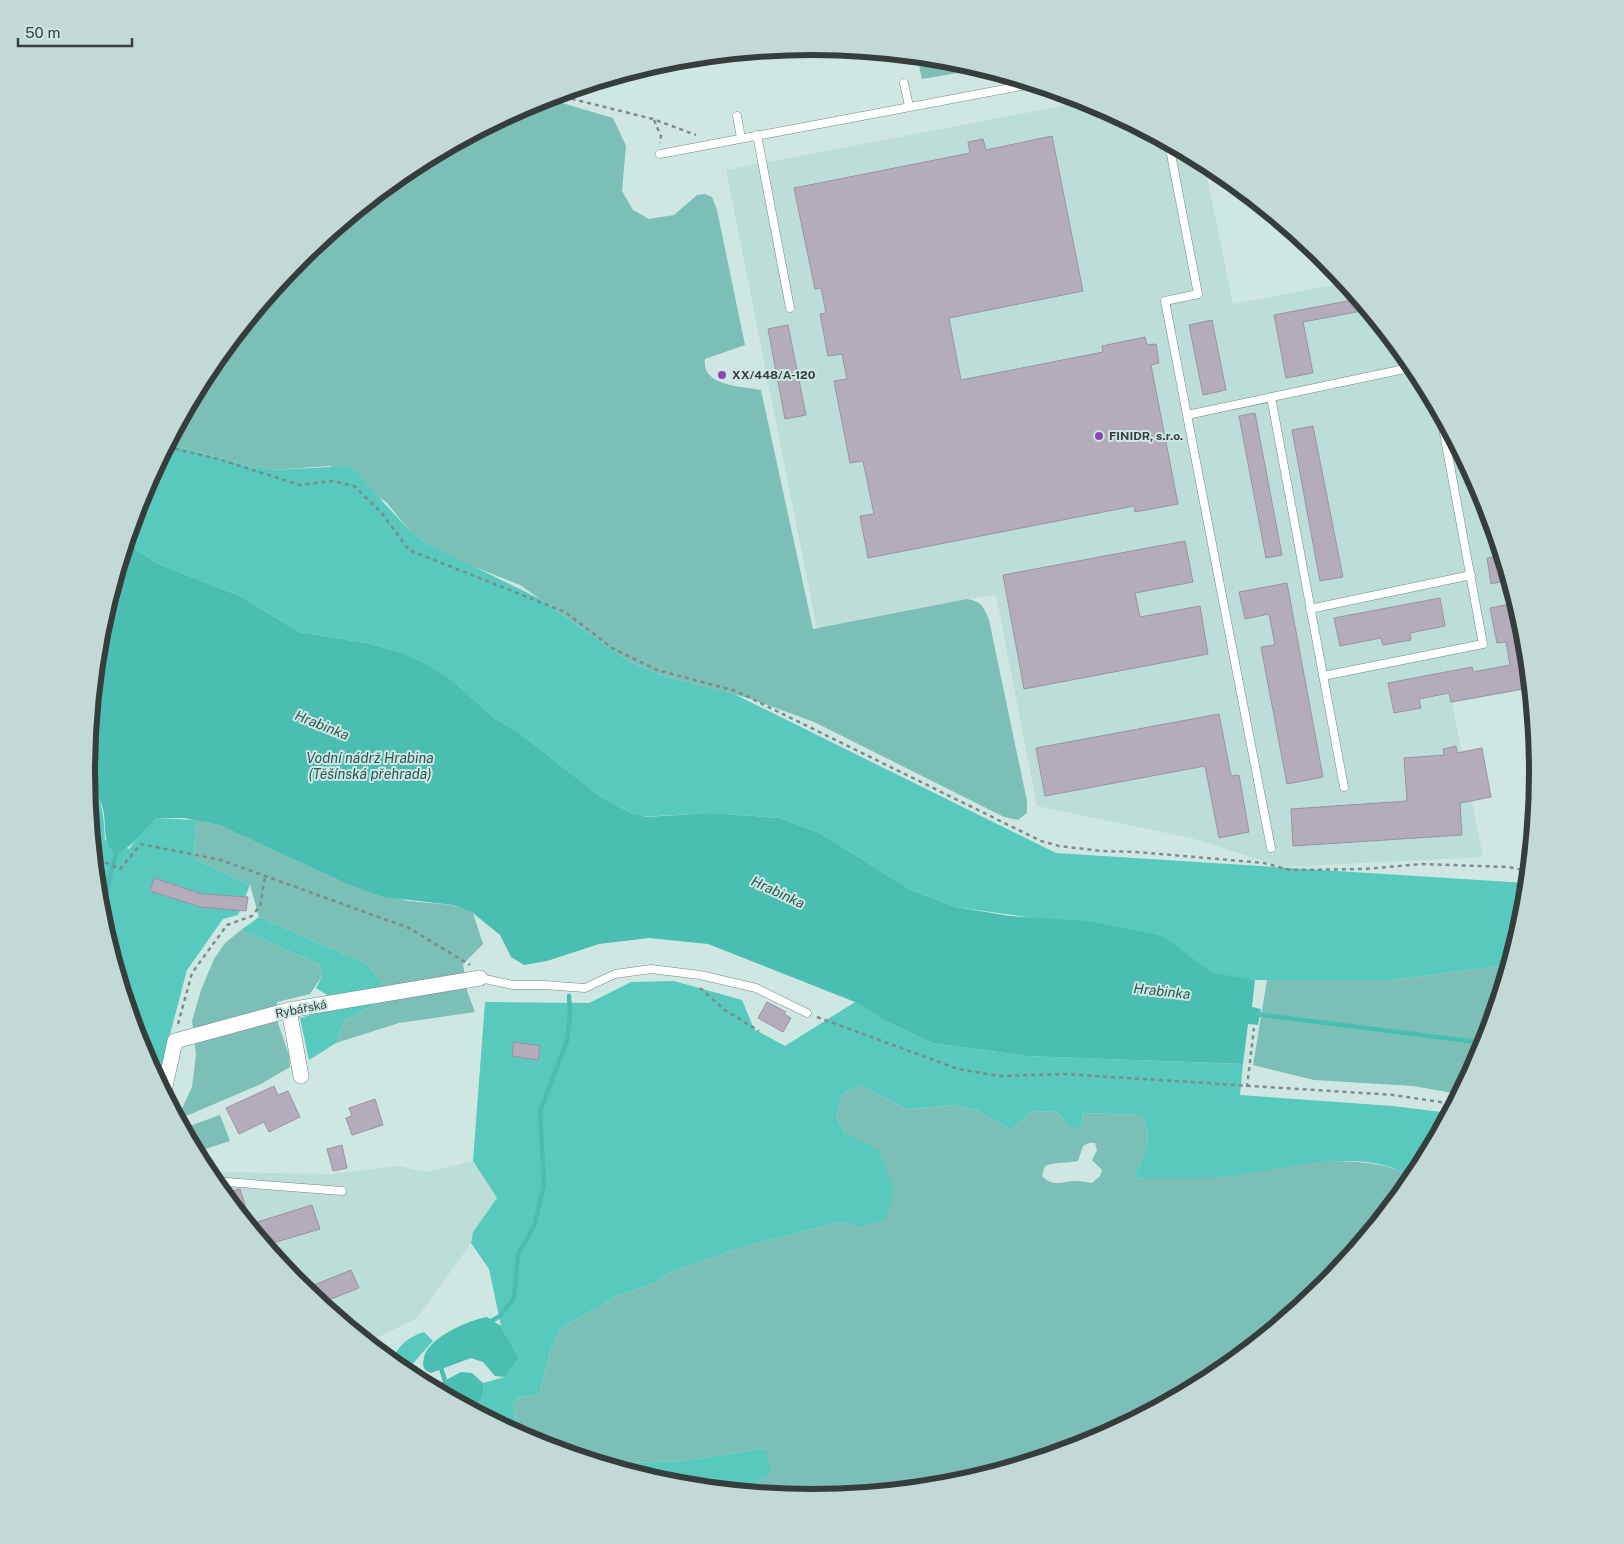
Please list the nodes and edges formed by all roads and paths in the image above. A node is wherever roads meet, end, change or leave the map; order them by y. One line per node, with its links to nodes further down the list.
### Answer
1 (904, 83): 4 (lane)
2 (1020, 86): 4 (lane)
3 (569, 98): 6 (path)
4 (909, 106): 7 (lane)
5 (737, 116): 8 (lane)
6 (653, 119): 9 (path); 11 (path)
7 (757, 135): 8 (lane); 12 (lane)
8 (741, 138): 9 (lane)
9 (715, 143): 11 (lane)
10 (1170, 151): 15 (lane)
11 (660, 154)
12 (790, 308)
13 (1404, 369): 14 (lane)
14 (1270, 397): 15 (lane); 19 (lane)
15 (1187, 414): 22 (lane)
16 (1444, 435): 18 (lane)
17 (173, 448): 24 (path)
18 (1470, 576): 19 (lane); 20 (lane)
19 (1310, 609): 20 (lane)
20 (1323, 676): 21 (lane)
21 (1344, 787)
22 (1271, 848)
23 (101, 861): 25 (path)
24 (1522, 870)
25 (265, 876): 27 (path); 32 (path)
26 (683, 974): 27 (lane); 29 (lane); 31 (path)
27 (480, 978): 28 (street, Rybářská)
28 (289, 1010): 32 (street, Rybářská); 33 (street)
29 (807, 1013): 35 (path)
30 (1254, 1028): 35 (path)
31 (759, 1031)
32 (175, 1040): 34 (street)
33 (301, 1076)
34 (166, 1082)
35 (1248, 1087): 36 (path)
36 (1448, 1103)
37 (224, 1182): 38 (lane)
38 (342, 1191)

